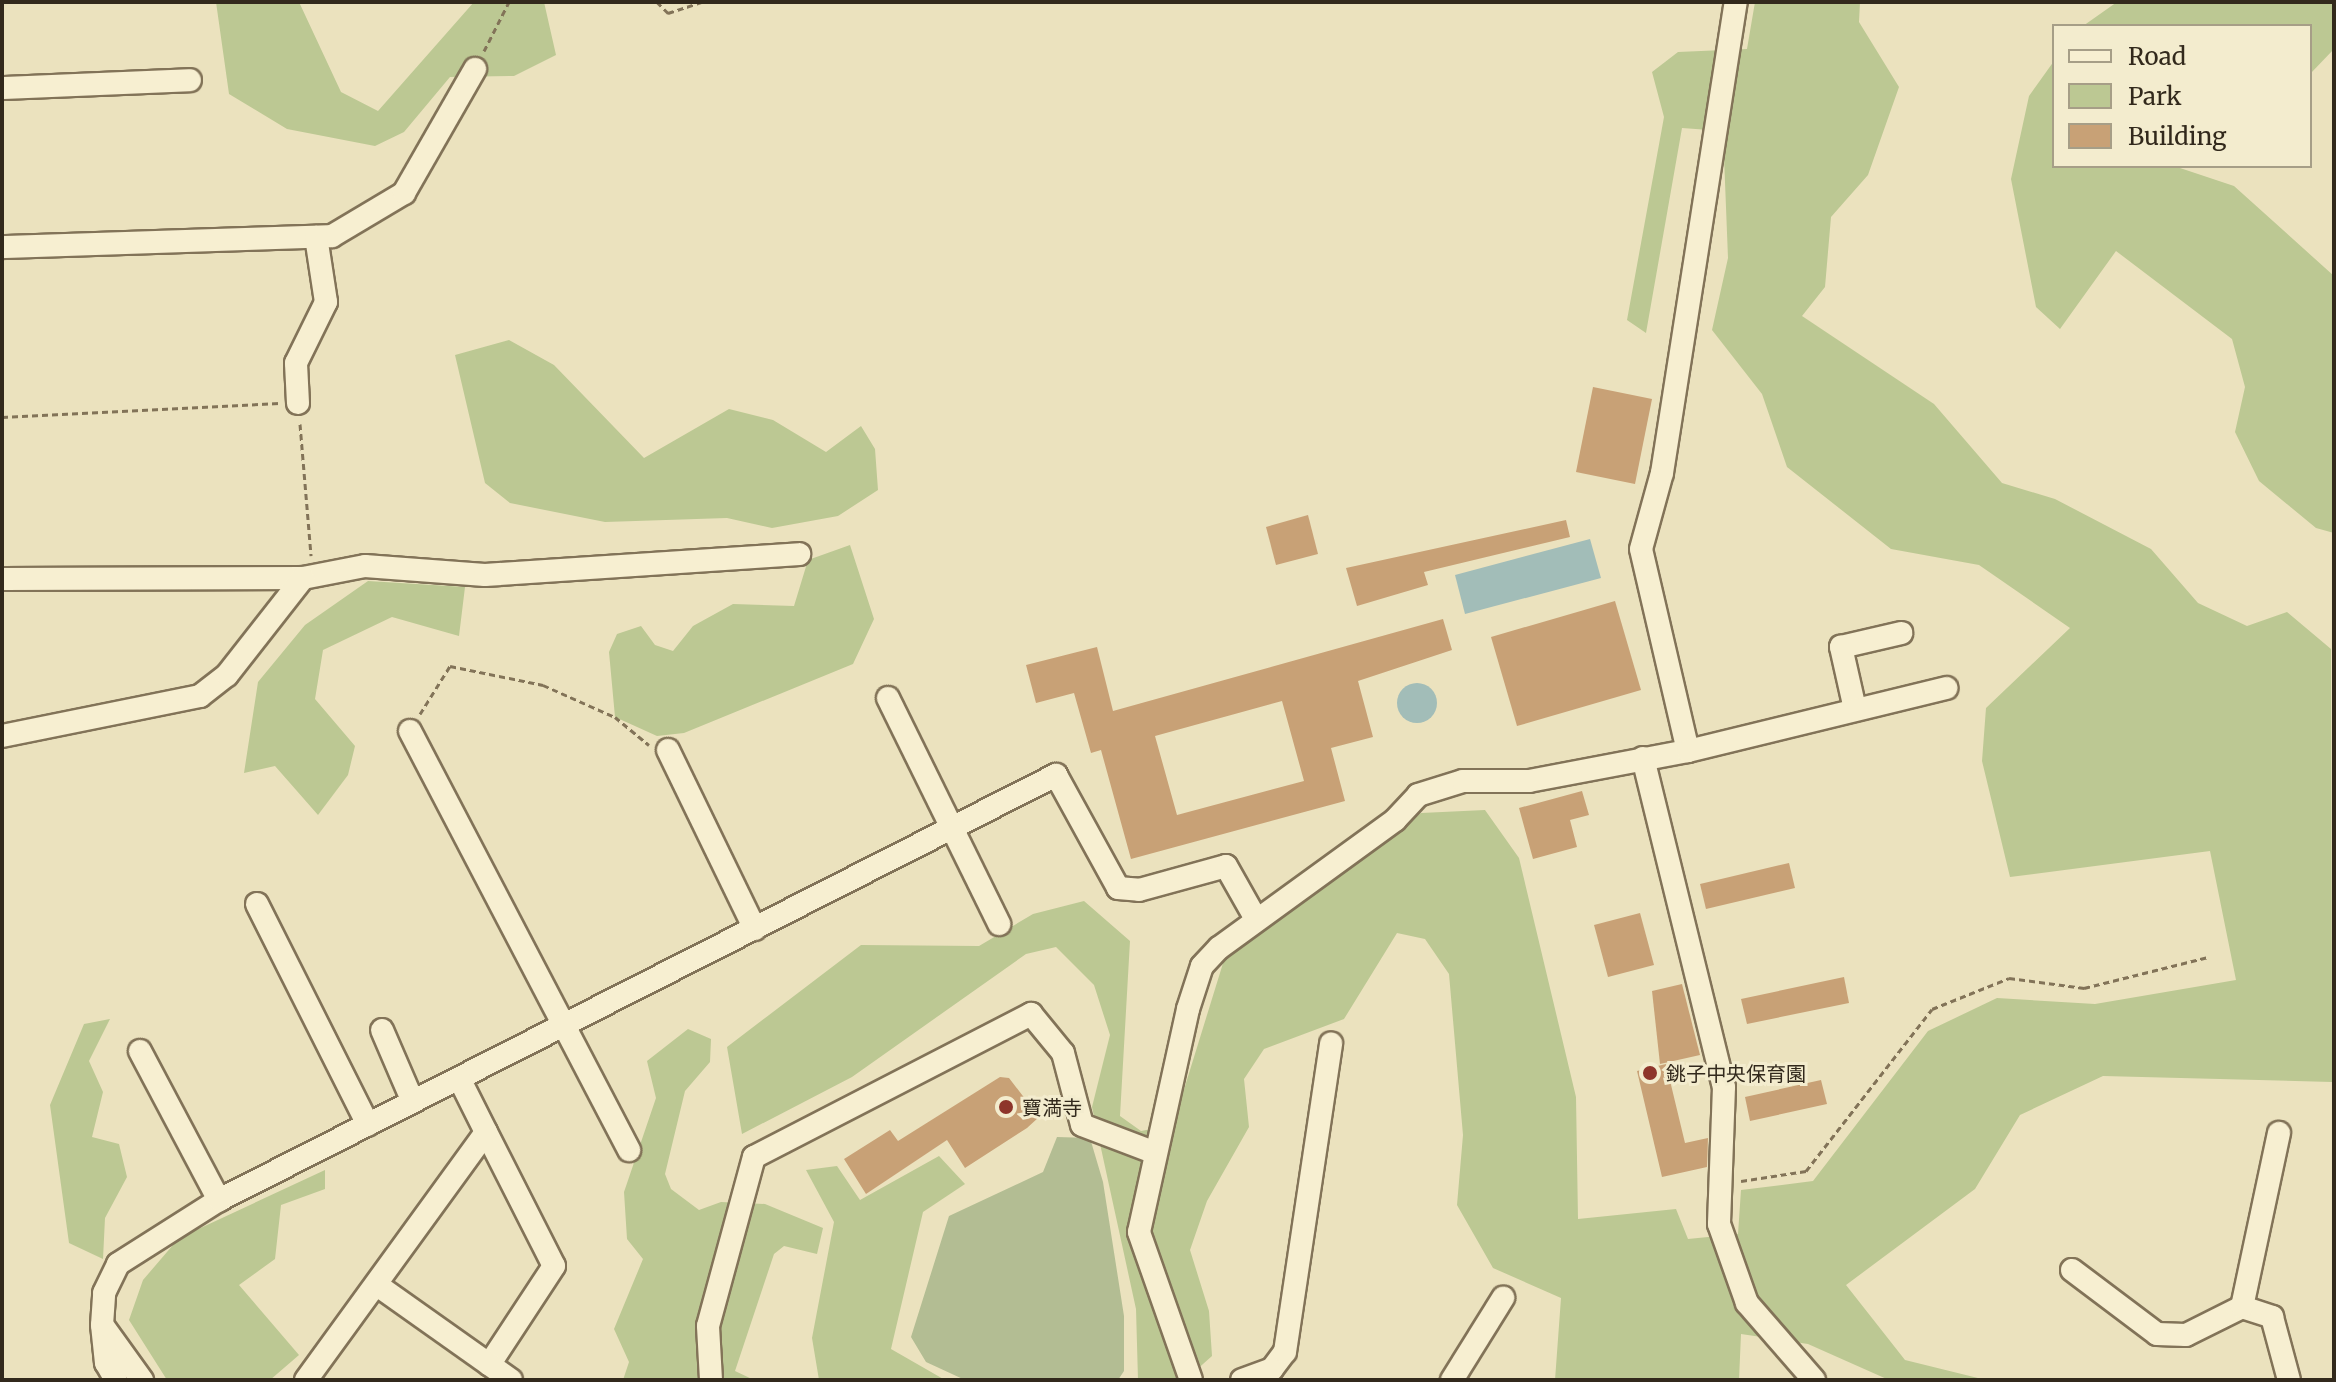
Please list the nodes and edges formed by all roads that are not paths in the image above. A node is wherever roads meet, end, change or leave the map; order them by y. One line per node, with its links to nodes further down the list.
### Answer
1 (1736, 2): 18 (street)
2 (475, 69): 5 (street)
3 (190, 80): 4 (street)
4 (2, 88)
5 (316, 237): 6 (street); 7 (street)
6 (2, 247)
7 (298, 403)
8 (799, 554): 9 (street)
9 (308, 577): 10 (street); 16 (street)
10 (2, 579)
11 (1901, 633): 14 (street)
12 (1946, 688): 14 (street)
13 (888, 698): 20 (street)
14 (1855, 709): 18 (street)
15 (410, 731): 25 (street)
16 (2, 736)
17 (668, 750): 24 (street)
18 (1688, 751): 19 (street)
19 (1643, 758): 22 (street); 51 (street)
20 (951, 829): 22 (street); 23 (street); 24 (street)
21 (257, 904): 31 (street)
22 (1256, 919): 35 (street)
23 (999, 924)
24 (755, 929): 25 (street)
25 (562, 1026): 29 (street); 34 (street)
26 (382, 1030): 30 (street)
27 (1331, 1043): 49 (street)
28 (140, 1051): 36 (street)
29 (459, 1078): 30 (street); 32 (street)
30 (413, 1102): 31 (street)
31 (368, 1125): 36 (street)
32 (486, 1132): 38 (street); 42 (street)
33 (2279, 1133): 40 (street)
34 (629, 1150)
35 (1153, 1152): 47 (street); 48 (street)
36 (219, 1200): 41 (street)
37 (2072, 1270): 40 (street)
38 (377, 1285): 42 (street); 45 (street)
39 (1503, 1298): 50 (street)
40 (2242, 1307): 52 (street)
41 (102, 1325): 43 (street); 44 (street)
42 (489, 1365): 46 (street)
43 (116, 1380)
44 (142, 1380)
45 (306, 1380)
46 (511, 1380)
47 (711, 1380)
48 (1191, 1380)
49 (1242, 1380)
50 (1452, 1380)
51 (1814, 1380)
52 (2289, 1380)

